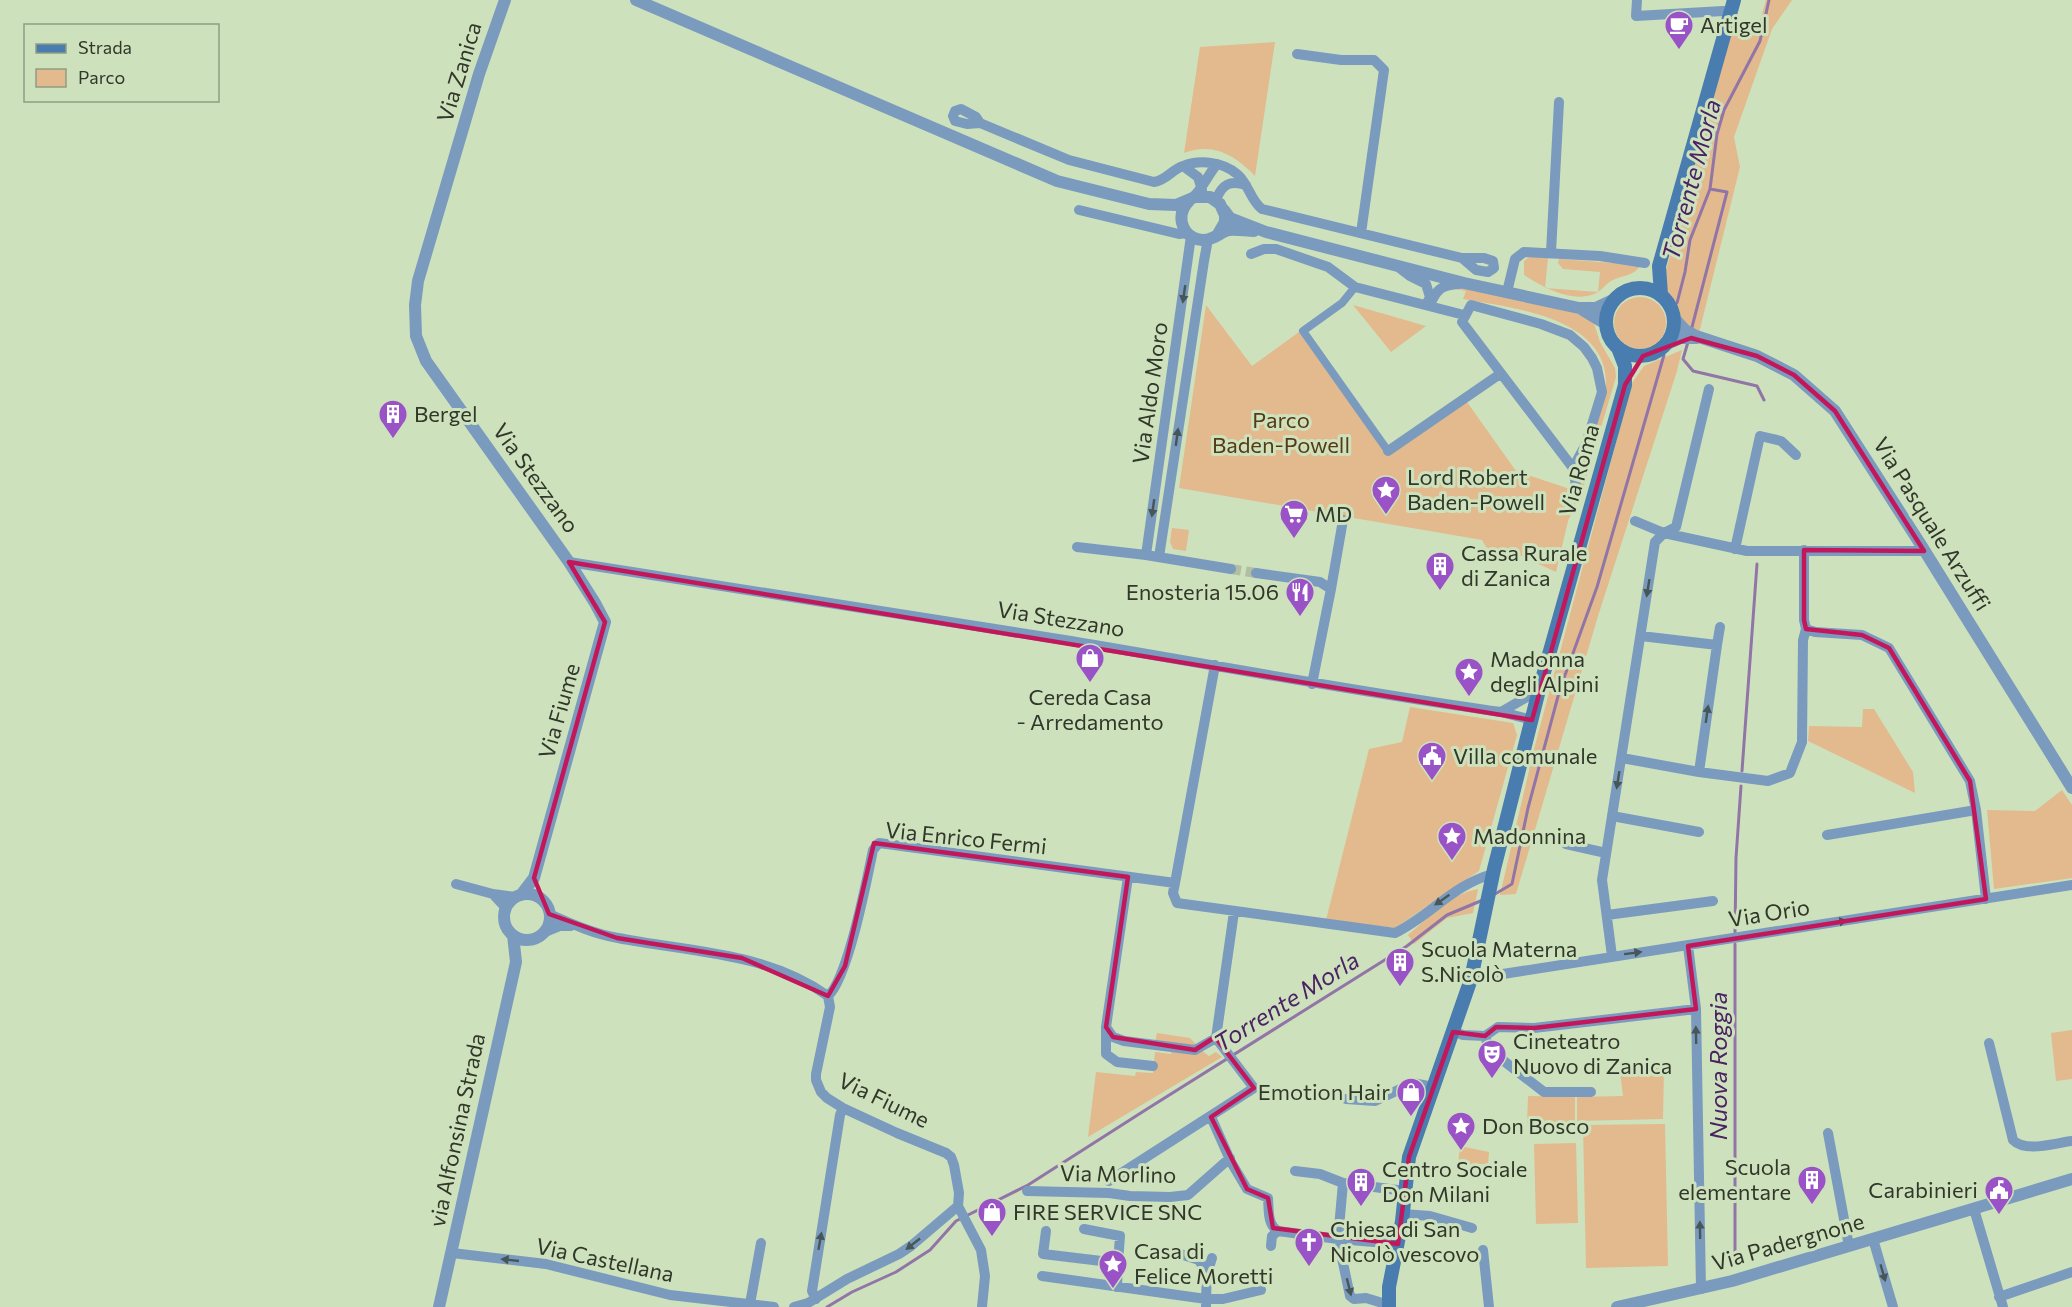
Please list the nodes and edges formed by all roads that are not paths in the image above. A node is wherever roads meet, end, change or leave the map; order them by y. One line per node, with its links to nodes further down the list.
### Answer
1 (636, 0): 15 (street)
2 (1637, 0): 4 (street)
3 (506, 2): 8 (street, Via Zanica)
4 (1731, 10): 25 (main road)
5 (1297, 54): 19 (street)
6 (1559, 102): 21 (street)
7 (980, 123): 10 (street)
8 (456, 153): 57 (street, Via Stezzano)
9 (1217, 164): 10 (street); 11 (street); 12 (street); 14 (street)
10 (1183, 166): 12 (street)
11 (1246, 185): 14 (street); 19 (street)
12 (1202, 189): 13 (street)
13 (1189, 201): 14 (street); 15 (street); 17 (street)
14 (1219, 201): 18 (street); 20 (street)
15 (1149, 204): 17 (street)
16 (1079, 210): 17 (street)
17 (1187, 231): 20 (street); 55 (street, Via Aldo Moro, one-way to 55)
18 (1266, 232): 20 (street); 24 (street)
19 (1361, 233): 23 (street)
20 (1213, 237): 56 (street, Via Aldo Moro, one-way to 20)
21 (1551, 252): 25 (street); 29 (street)
22 (1251, 254): 27 (street)
23 (1462, 258)
24 (1395, 264): 26 (street); 32 (street)
25 (1652, 264): 28 (main road); 30 (main road)
26 (1464, 283): 29 (street); 32 (street)
27 (1355, 287): 32 (street); 44 (street)
28 (1638, 288): 30 (main road); 31 (main road)
29 (1507, 292): 33 (street)
30 (1661, 295): 35 (main road)
31 (1615, 299): 33 (street); 36 (main road)
32 (1428, 306): 34 (street)
33 (1579, 308): 36 (street)
34 (1464, 315): 41 (street); 46 (street)
35 (1674, 318): 37 (street, Via Pasquale Arzuffi); 38 (main road)
36 (1606, 324): 39 (main road, Via Roma)
37 (1705, 339): 38 (street, Via Pasquale Arzuffi); 54 (street, Via Pasquale Arzuffi)
38 (1667, 344): 40 (main road)
39 (1618, 348): 40 (main road); 42 (main road, Via Roma)
40 (1642, 356): 42 (main road, Via Roma)
41 (1500, 374): 44 (street); 46 (street)
42 (1625, 385): 67 (main road, Via Roma)
43 (1709, 389): 50 (street)
44 (1388, 451)
45 (1796, 455): 52 (street)
46 (1573, 468): 47 (street)
47 (1576, 486)
48 (1343, 520): 60 (street)
49 (1635, 522): 50 (street)
50 (1664, 533): 52 (street); 63 (street, one-way to 63)
51 (1077, 547): 55 (street)
52 (1735, 549): 53 (street)
53 (1804, 550): 54 (street); 62 (street)
54 (1924, 551): 72 (street, Via Pasquale Arzuffi)
55 (1146, 555): 56 (street)
56 (1159, 557): 58 (street)
57 (569, 562): 65 (street, Via Stezzano); 80 (street, Via Fiume)
58 (1231, 569)
59 (1256, 573): 60 (street)
60 (1330, 589): 66 (street)
61 (1720, 627): 64 (street)
62 (1806, 629): 71 (street); 73 (street)
63 (1641, 636): 64 (street); 70 (street)
64 (1717, 645): 71 (street, one-way to 64)
65 (1215, 665): 66 (street, Via Stezzano); 82 (street)
66 (1312, 684): 68 (street, Via Stezzano)
67 (1539, 690): 68 (street); 69 (main road, Via Roma)
68 (1501, 712): 69 (street, Via Stezzano)
69 (1532, 720): 81 (main road, Via Roma)
70 (1622, 758): 71 (street); 74 (street, one-way to 74)
71 (1699, 772)
72 (2072, 788)
73 (1976, 810): 76 (street); 88 (street)
74 (1612, 816): 75 (street); 78 (street)
75 (1699, 832)
76 (1827, 836)
77 (1566, 844): 78 (street)
78 (1606, 853): 93 (street)
79 (1128, 877): 82 (street, Via Enrico Fermi); 101 (street, Via Enrico Fermi); 103 (street)
80 (534, 878): 86 (street, Via Fiume); 87 (street, Via Fiume)
81 (1492, 880): 91 (street, one-way to 91); 100 (main road, Via Roma)
82 (1175, 883): 91 (street)
83 (456, 884): 85 (street)
84 (2072, 885): 88 (street, Via Orio)
85 (493, 894): 86 (street); 90 (street)
86 (519, 896): 87 (street); 90 (street)
87 (539, 898): 92 (street)
88 (1986, 899): 97 (street, Via Orio, one-way to 88)
89 (1713, 901): 93 (street)
90 (506, 908): 95 (street)
91 (1234, 912): 106 (street)
92 (549, 914): 94 (street); 96 (street)
93 (1606, 915): 98 (street)
94 (577, 926): 96 (street); 101 (street)
95 (513, 936): 96 (street); 99 (street)
96 (537, 936): 99 (street)
97 (1688, 946): 98 (street, Via Orio, one-way to 97); 102 (street)
98 (1611, 956): 100 (street, Via Orio)
99 (516, 962): 137 (street, via Alfonsina Strada)
100 (1471, 979): 104 (main road, Via Roma)
101 (828, 996): 112 (street, Via Fiume)
102 (1696, 1009): 105 (street); 145 (street, one-way to 102)
103 (1107, 1027): 106 (street); 108 (street)
104 (1454, 1032): 105 (street); 109 (main road, Via Roma)
105 (1485, 1036): 110 (street)
106 (1216, 1038): 113 (street)
107 (1989, 1043): 115 (street)
108 (1153, 1066)
109 (1433, 1087): 111 (street); 122 (main road, Via Roma)
110 (1591, 1092)
111 (1346, 1099)
112 (843, 1108): 123 (street, Via Fiume); 147 (street, one-way to 112)
113 (1211, 1117): 116 (street); 119 (street)
114 (1828, 1133): 135 (street)
115 (2071, 1144)
116 (1230, 1158): 121 (street, Via Morlino); 126 (street)
117 (1295, 1171): 120 (street)
118 (2072, 1179): 124 (street, Via Padergnone)
119 (1109, 1181)
120 (1342, 1183): 122 (street); 130 (street)
121 (1027, 1191)
122 (1405, 1191): 125 (main road, Via Roma)
123 (959, 1208): 147 (street, one-way to 147); 155 (street, Via Fiume)
124 (1974, 1209): 131 (street, Via Padergnone); 148 (street)
125 (1403, 1214): 127 (street); 133 (main road, Via Roma)
126 (1274, 1226): 130 (street); 134 (street)
127 (1472, 1228)
128 (1084, 1229): 140 (street)
129 (1046, 1231): 140 (street)
130 (1338, 1239): 133 (street); 151 (street, one-way to 151)
131 (1873, 1239): 135 (street, Via Padergnone); 158 (street, one-way to 158)
132 (761, 1243): 150 (street)
133 (1398, 1244): 151 (main road, Via Roma)
134 (1271, 1246)
135 (1849, 1246): 145 (street, Via Padergnone)
136 (1483, 1250): 156 (street)
137 (452, 1253): 150 (street, Via Castellana, one-way to 137); 152 (street, via Alfonsina Strada)
138 (1177, 1253): 142 (street)
139 (1212, 1258): 142 (street)
140 (1118, 1263): 144 (street)
141 (2072, 1272): 148 (street)
142 (1206, 1274): 149 (street)
143 (1042, 1276): 144 (street)
144 (1117, 1287): 149 (street)
145 (1701, 1288): 157 (street, Via Padergnone)
146 (1262, 1290): 149 (street)
147 (816, 1299): 154 (street)
148 (2001, 1302)
149 (1206, 1303)
150 (750, 1304): 153 (street, Via Castellana)
151 (1389, 1306)
152 (439, 1307)
153 (774, 1307)
154 (794, 1307)
155 (982, 1307)
156 (1488, 1307)
157 (1617, 1307)
158 (1893, 1307)

